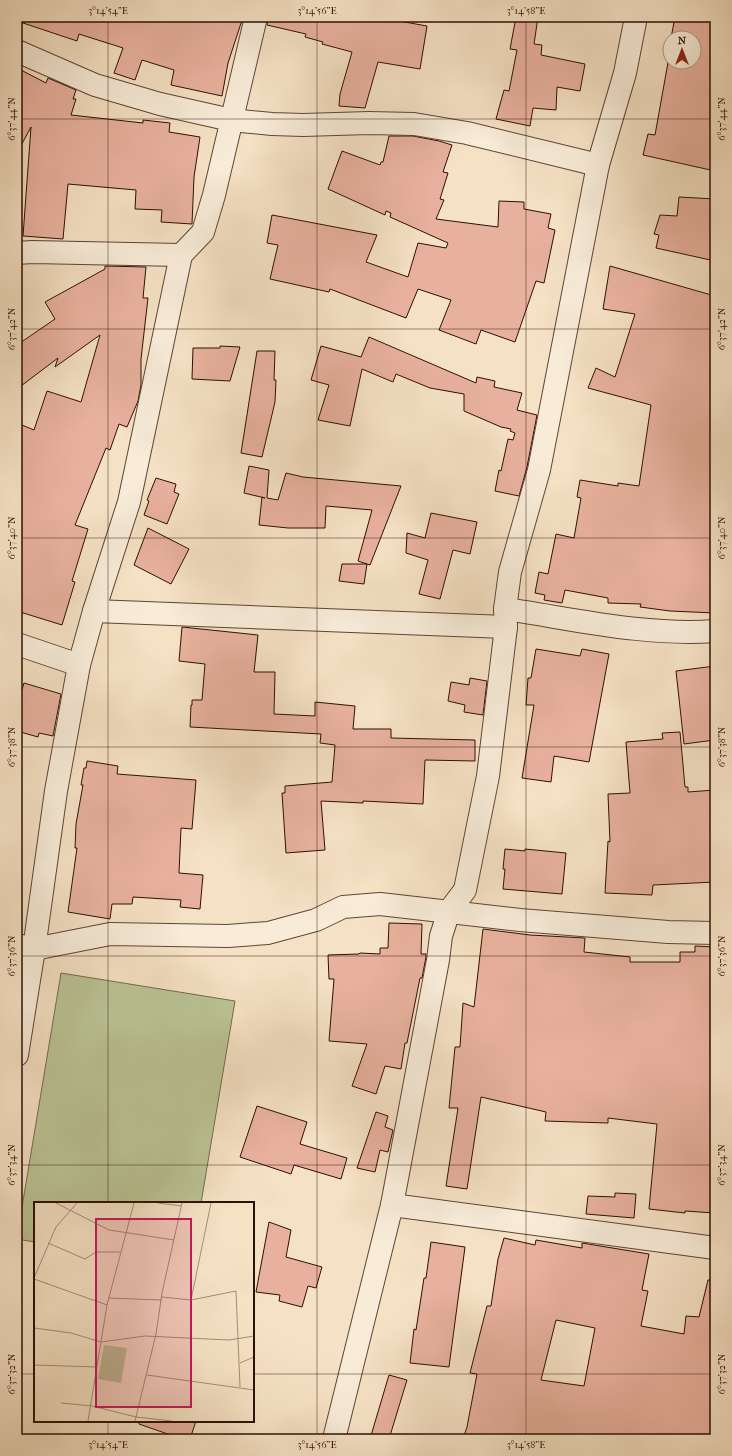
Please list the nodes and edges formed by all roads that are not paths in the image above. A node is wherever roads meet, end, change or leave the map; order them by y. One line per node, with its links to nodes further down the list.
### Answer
1 (256, 17): 4 (street)
2 (636, 17): 5 (street)
3 (17, 51): 4 (street)
4 (231, 120): 5 (street); 7 (street)
5 (598, 165): 9 (street)
6 (17, 253): 7 (street)
7 (181, 255): 8 (street)
8 (94, 611): 9 (street); 12 (street)
9 (506, 618): 10 (street); 13 (street)
10 (715, 631)
11 (17, 644): 12 (street)
12 (79, 665): 15 (street)
13 (449, 912): 14 (street); 15 (street); 17 (street)
14 (715, 933)
15 (25, 947): 16 (street)
16 (17, 1054)
17 (392, 1205): 18 (street); 19 (street)
18 (715, 1248)
19 (334, 1439)

